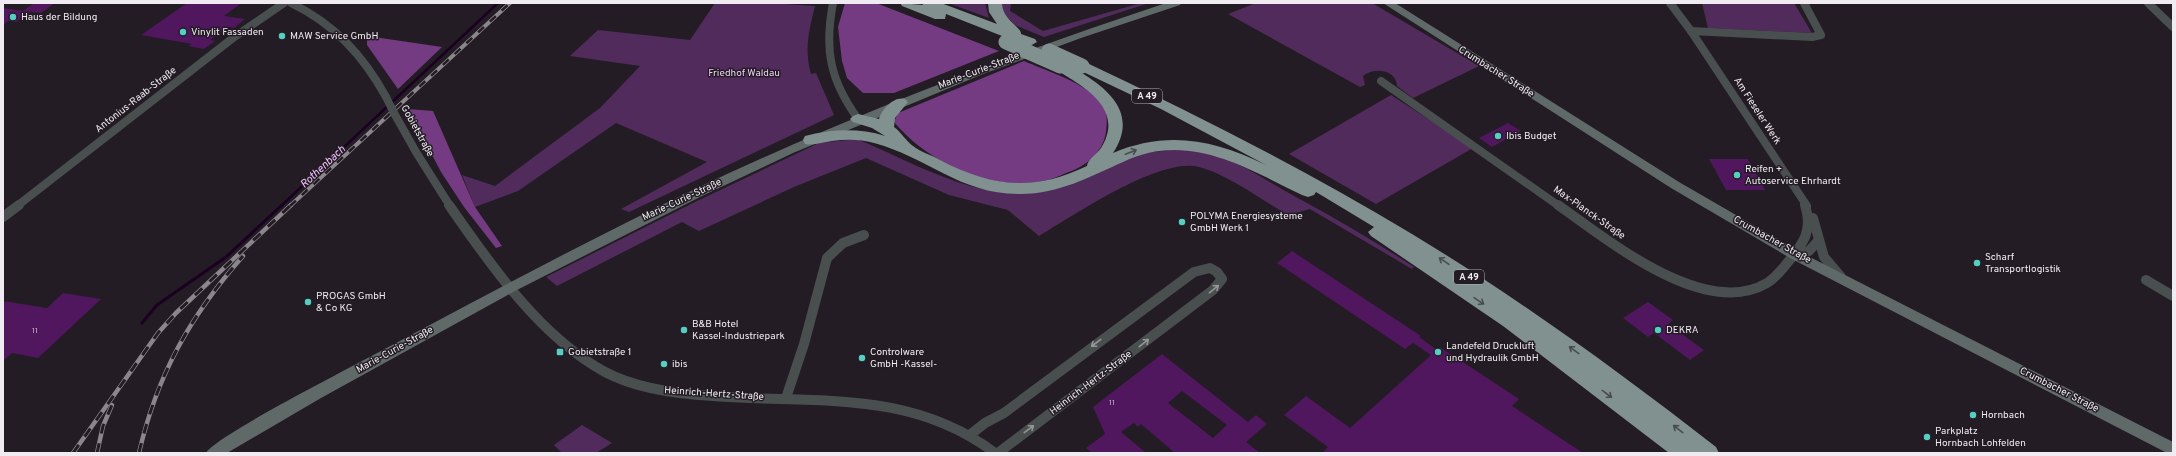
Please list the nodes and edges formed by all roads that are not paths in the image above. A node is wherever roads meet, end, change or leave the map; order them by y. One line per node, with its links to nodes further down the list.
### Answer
1 (284, 3): 24 (street, Antonius-Raab-Straße)
2 (290, 3): 30 (street, Gobietstraße, bridge)
3 (833, 3): 18 (street)
4 (907, 3): 14 (highway, A 49)
5 (929, 3): 14 (highway, A 49)
6 (995, 3): 14 (highway)
7 (1176, 3): 17 (main road, Marie-Curie-Straße)
8 (1388, 3): 27 (main road, Crumbacher Straße)
9 (1670, 3): 13 (street, Am Fieseler Werk)
10 (1804, 3): 13 (street)
11 (2148, 3): 12 (street)
12 (2173, 27)
13 (1691, 31): 23 (street, Am Fieseler Werk)
14 (1019, 40): 15 (highway, A 49, bridge); 15 (highway, A 49, bridge)
15 (1070, 68): 21 (highway); 22 (highway, A 49); 39 (highway, A 49, one-way to 15)
16 (1381, 81): 27 (street, Max-Planck-Straße)
17 (900, 102): 18 (main road, Marie-Curie-Straße); 19 (highway)
18 (858, 119): 19 (highway); 20 (main road, Marie-Curie-Straße)
19 (882, 133): 20 (highway); 21 (highway)
20 (811, 140): 30 (main road, Marie-Curie-Straße)
21 (1083, 174): 22 (highway, one-way to 22)
22 (1308, 191): 38 (highway, A 49, one-way to 38)
23 (1804, 202): 26 (street, Am Fieseler Werk); 27 (street, Am Fieseler Werk)
24 (3, 217)
25 (864, 235): 32 (street)
26 (1818, 241): 27 (street); 28 (street, Am Fieseler Werk)
27 (1795, 254): 28 (main road, Crumbacher Straße)
28 (1842, 278): 34 (main road, Crumbacher Straße)
29 (2146, 280): 31 (street)
30 (511, 286): 32 (street, Heinrich-Hertz-Straße); 35 (main road, Marie-Curie-Straße)
31 (2173, 296)
32 (786, 398): 33 (street, Heinrich-Hertz-Straße)
33 (971, 434): 36 (street, Heinrich-Hertz-Straße); 37 (street, Heinrich-Hertz-Straße, one-way to 33)
34 (2173, 449)
35 (214, 453)
36 (995, 453)
37 (998, 453)
38 (1684, 453)
39 (1709, 453)

